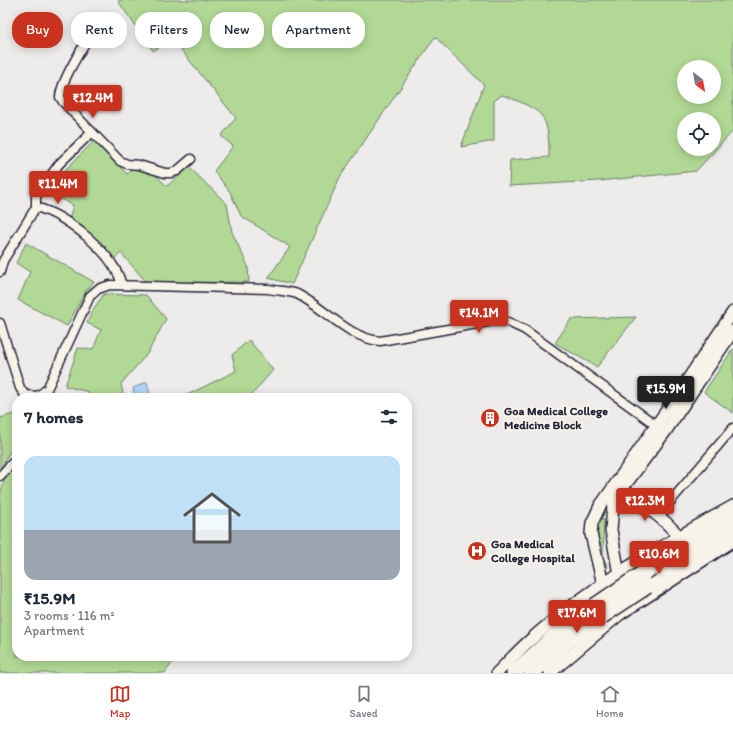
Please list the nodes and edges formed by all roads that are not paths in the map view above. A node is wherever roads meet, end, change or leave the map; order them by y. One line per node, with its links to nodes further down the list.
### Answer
1 (83, 48): 2 (street)
2 (92, 132): 3 (street); 4 (street)
3 (191, 159)
4 (36, 207): 5 (street); 6 (street)
5 (0, 272)
6 (122, 285): 11 (street); 13 (street)
7 (733, 312): 13 (main road)
8 (0, 323): 10 (street)
9 (733, 331): 13 (main road)
10 (23, 393)
11 (42, 393)
12 (733, 428): 18 (street)
13 (661, 429): 16 (main road)
14 (12, 463): 15 (street)
15 (0, 476)
16 (611, 499): 18 (main road); 23 (main road); 24 (main road)
17 (733, 506): 21 (main road)
18 (658, 516): 21 (main road)
19 (733, 517): 26 (highway, bridge)
20 (733, 531): 26 (highway, bridge)
21 (679, 536): 23 (main road)
22 (733, 541): 25 (main road)
23 (619, 574): 24 (main road); 25 (main road)
24 (603, 584): 27 (main road); 29 (main road)
25 (636, 604): 27 (main road)
26 (598, 611): 28 (highway)
27 (620, 614): 28 (main road)
28 (539, 667): 30 (highway)
29 (497, 673)
30 (514, 673)

